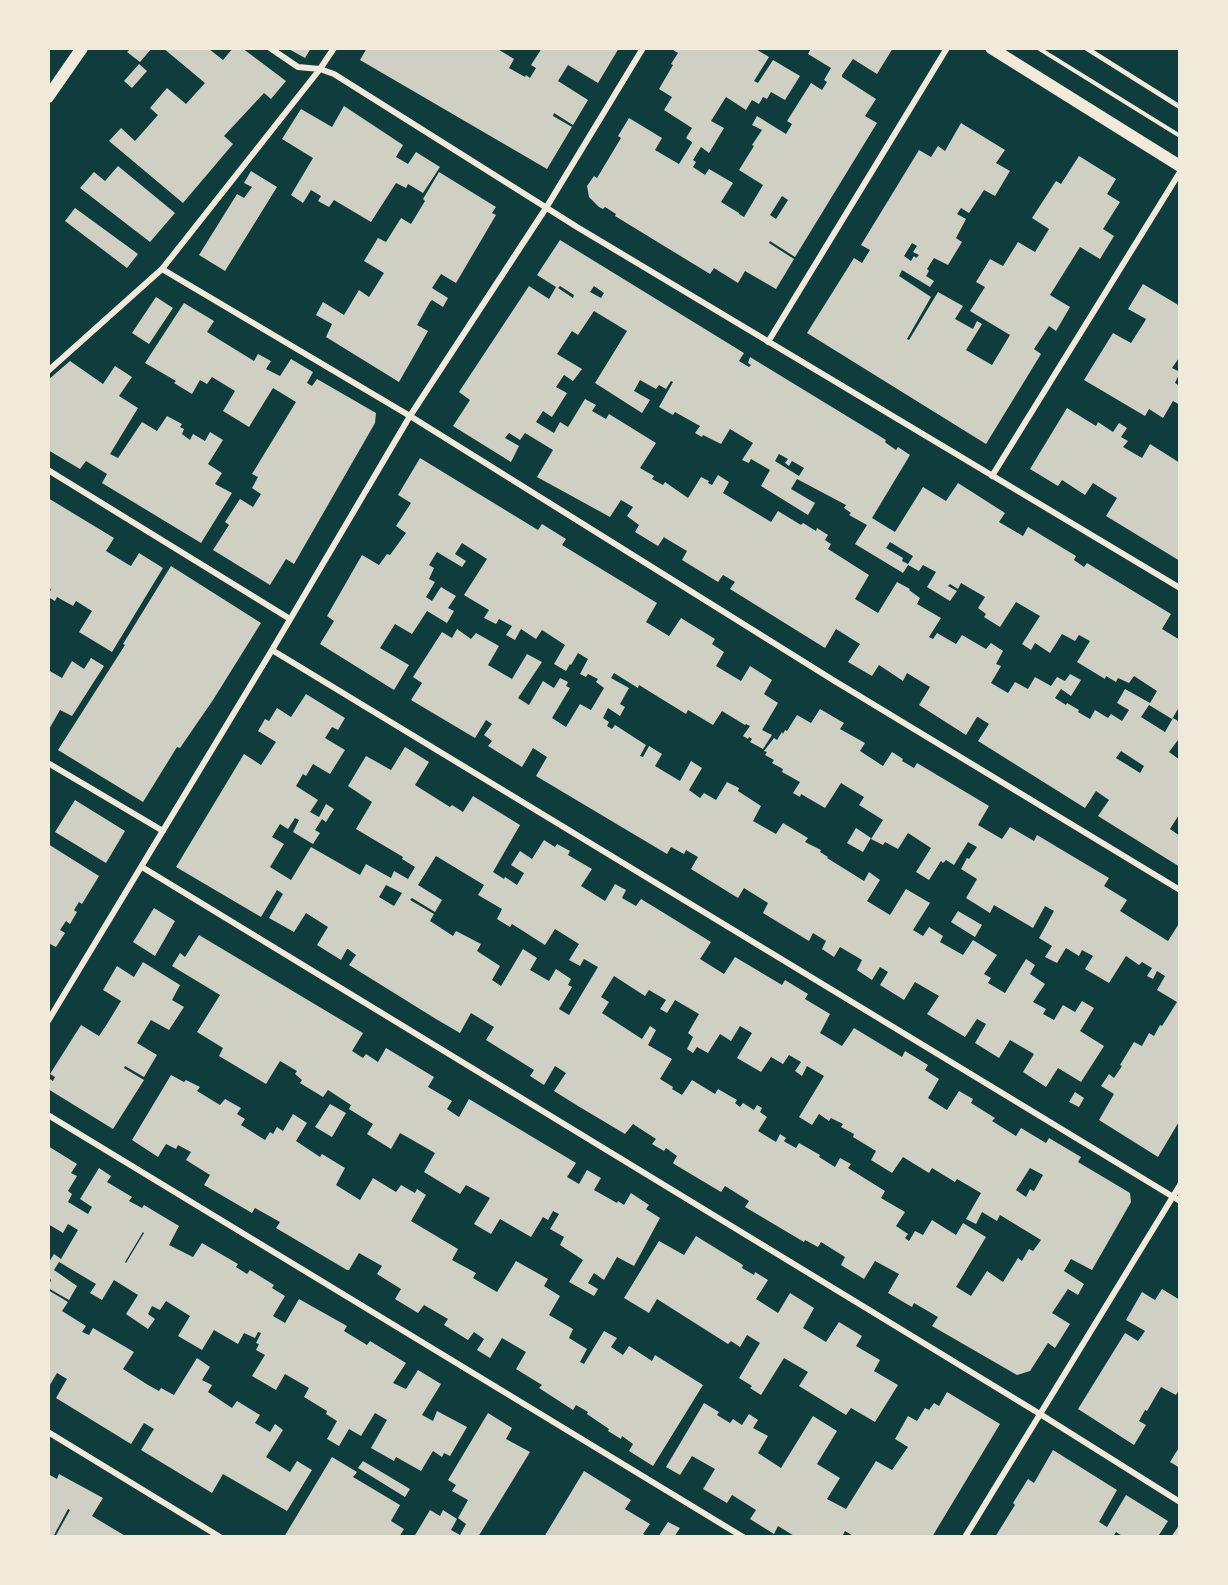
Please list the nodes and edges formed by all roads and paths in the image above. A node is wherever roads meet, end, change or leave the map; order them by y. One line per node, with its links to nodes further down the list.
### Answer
1 (82, 48): 10 (main road)
2 (270, 48): 9 (street)
3 (334, 48): 9 (street)
4 (643, 48): 15 (street)
5 (947, 48): 17 (street)
6 (991, 48): 13 (main road)
7 (1038, 48): 12 (path)
8 (1086, 48): 11 (street)
9 (320, 69): 15 (street); 16 (street)
10 (48, 97)
11 (1180, 107)
12 (1180, 136)
13 (1180, 166)
14 (1180, 172): 21 (street)
15 (546, 208): 17 (street); 19 (street)
16 (162, 270): 18 (street); 19 (street)
17 (768, 342): 21 (street)
18 (48, 371)
19 (410, 416): 23 (street); 28 (street)
20 (48, 470): 23 (street)
21 (992, 476): 22 (street)
22 (1180, 588)
23 (290, 619): 24 (street)
24 (272, 650): 26 (street); 32 (street)
25 (48, 763): 26 (street)
26 (163, 831): 27 (street)
27 (142, 867): 29 (street); 34 (street)
28 (1180, 890)
29 (48, 1021)
30 (48, 1115): 38 (street)
31 (1180, 1185): 32 (street)
32 (1173, 1197): 33 (street); 34 (street)
33 (1180, 1201)
34 (1040, 1414): 36 (street); 39 (street)
35 (48, 1431): 37 (street)
36 (1180, 1502)
37 (220, 1537)
38 (743, 1537)
39 (966, 1537)

